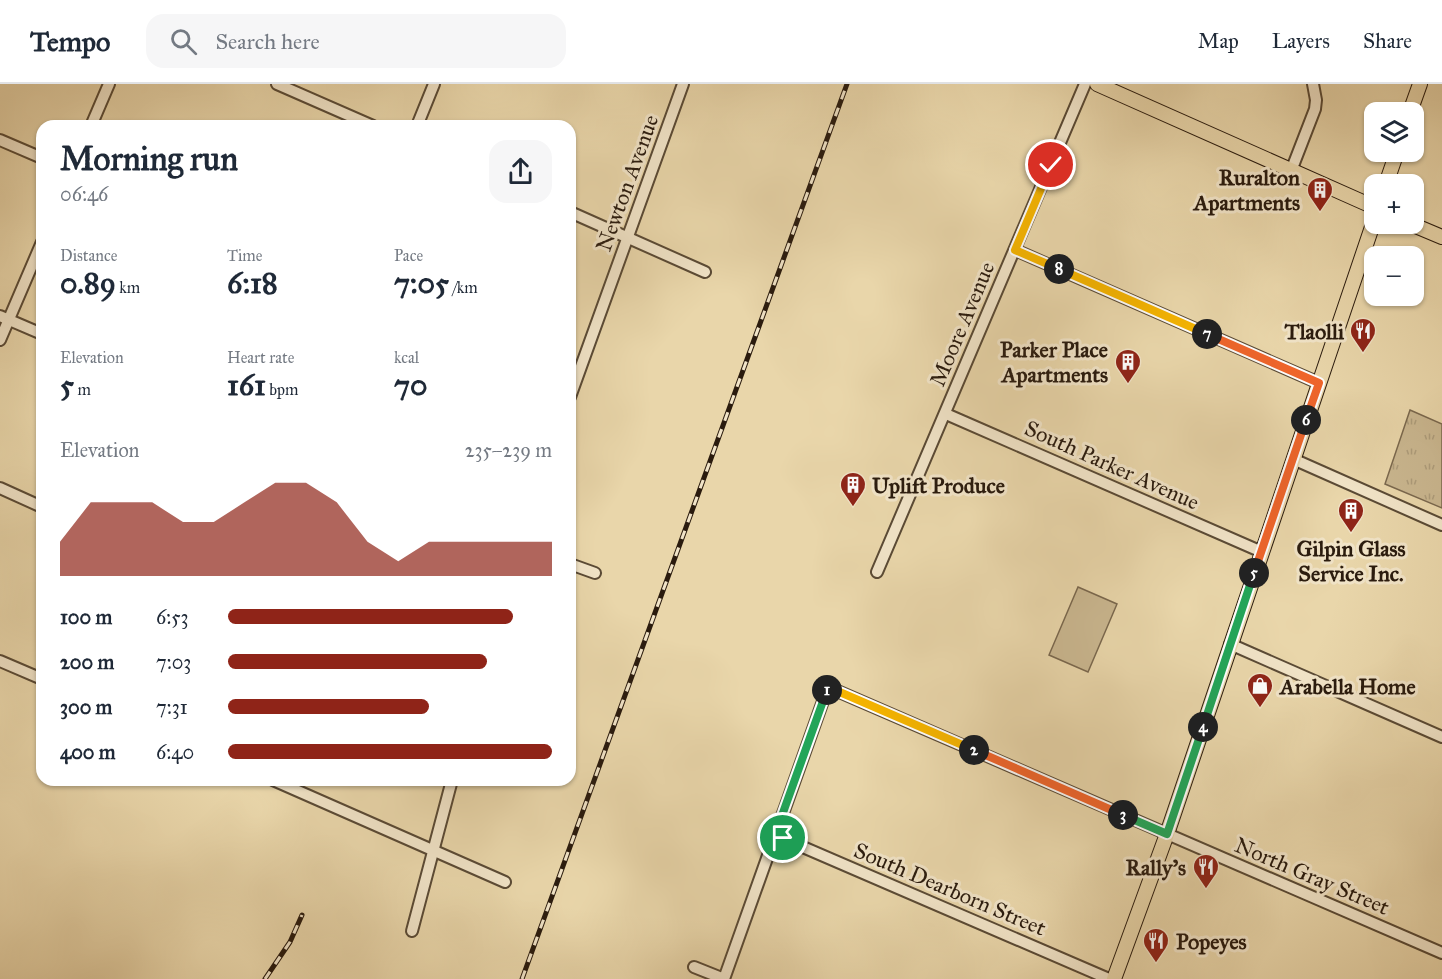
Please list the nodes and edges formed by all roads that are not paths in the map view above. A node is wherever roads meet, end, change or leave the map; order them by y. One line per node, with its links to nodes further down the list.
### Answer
1 (109, 84): 10 (street)
2 (277, 84): 11 (street)
3 (434, 84): 12 (street)
4 (683, 84): 20 (street, Newton Avenue)
5 (1085, 84): 22 (street, Moore Avenue)
6 (1097, 84): 15 (main road)
7 (1313, 84): 15 (street)
8 (1420, 84): 9 (main road)
9 (1414, 102)
10 (94, 120)
11 (359, 120)
12 (419, 120)
13 (0, 140): 14 (street)
14 (36, 155)
15 (1291, 171): 16 (main road)
16 (1364, 203)
17 (576, 215): 20 (street)
18 (1424, 229): 21 (main road)
19 (1370, 234): 29 (main road)
20 (628, 237): 24 (street); 28 (street, Newton Avenue)
21 (1442, 237)
22 (1015, 250): 29 (street); 30 (street, Moore Avenue)
23 (36, 254): 25 (street)
24 (705, 272)
25 (4, 318): 26 (street); 27 (street)
26 (36, 331)
27 (0, 340)
28 (576, 378)
29 (1319, 383): 31 (main road)
30 (946, 414): 35 (street, South Parker Avenue); 37 (street, Moore Avenue)
31 (1293, 459): 34 (street); 35 (main road)
32 (0, 488): 33 (street)
33 (36, 504)
34 (1442, 525)
35 (1262, 552): 39 (main road)
36 (576, 566): 38 (street)
37 (877, 572)
38 (594, 573)
39 (1230, 644): 42 (street); 45 (main road)
40 (0, 661): 41 (street)
41 (36, 676)
42 (1442, 737)
43 (287, 786): 47 (street)
44 (450, 786): 47 (street)
45 (1167, 834): 46 (street, North Gray Street); 50 (street, North Gray Street); 52 (main road)
46 (775, 835): 52 (street, South Dearborn Street); 53 (street)
47 (433, 850): 48 (street); 49 (street)
48 (505, 882)
49 (412, 931)
50 (1442, 953)
51 (694, 967): 53 (street)
52 (1116, 978)
53 (724, 979)

